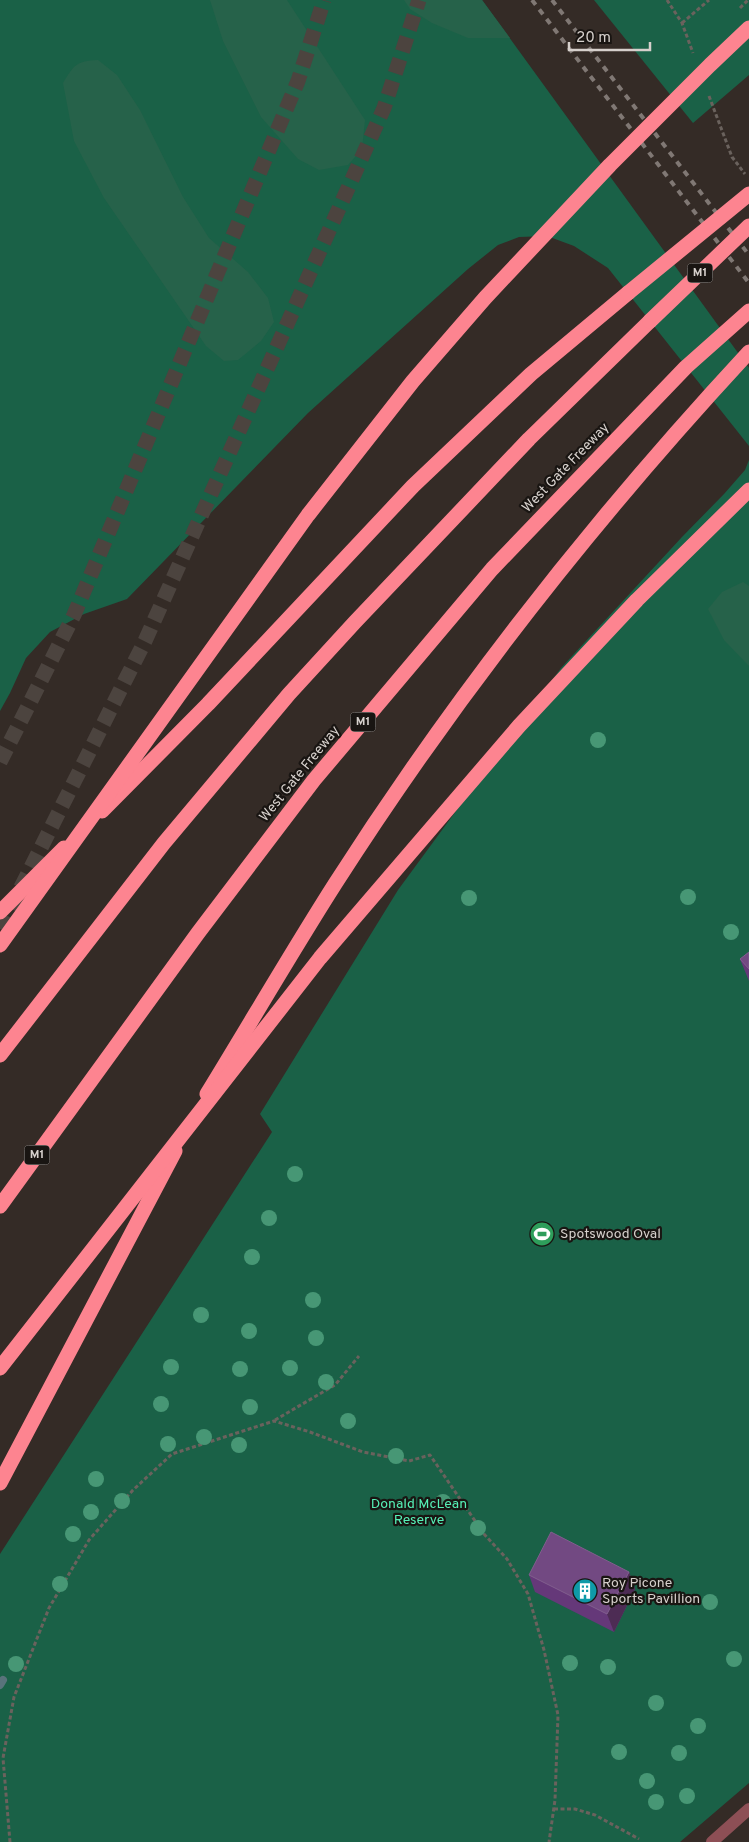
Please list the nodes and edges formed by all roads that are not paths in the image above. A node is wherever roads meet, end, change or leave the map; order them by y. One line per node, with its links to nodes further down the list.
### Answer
1 (749, 28): 8 (highway, bridge)
2 (749, 194): 7 (highway, bridge)
3 (749, 226): 9 (highway, M1, bridge)
4 (749, 312): 10 (highway, West Gate Freeway / M1)
5 (749, 352): 12 (highway)
6 (749, 490): 11 (highway, bridge)
7 (0, 912)
8 (0, 945)
9 (0, 1056)
10 (0, 1206)
11 (0, 1368)
12 (0, 1483)
13 (749, 1809): 14 (street)
14 (712, 1842)

